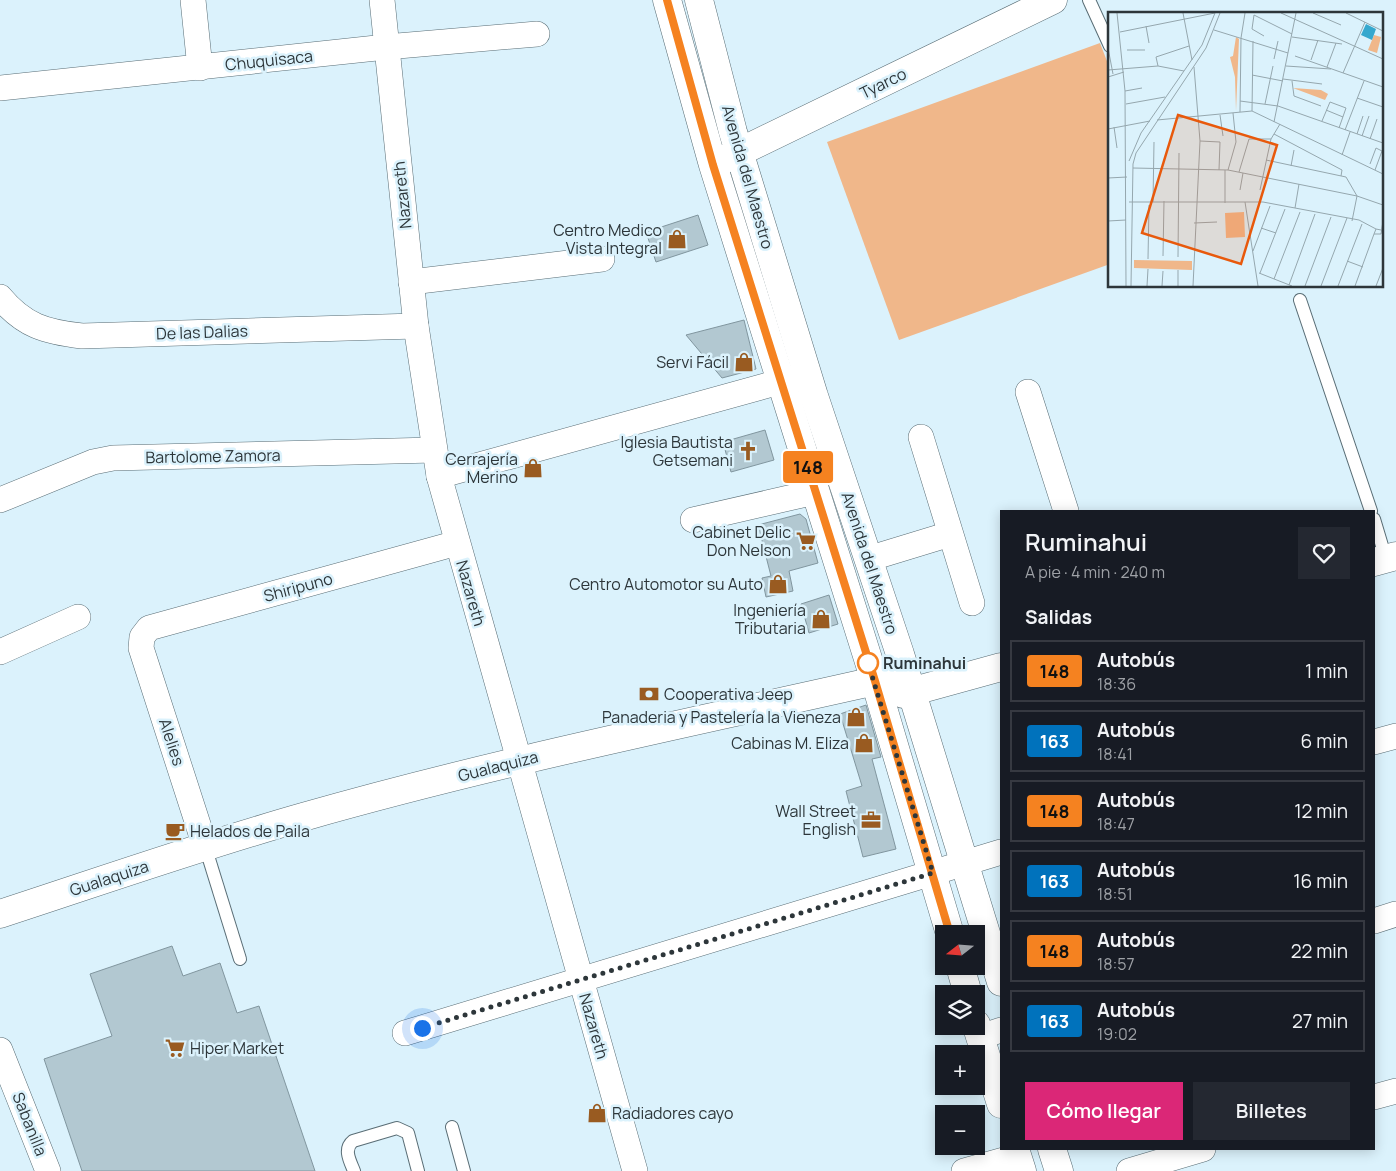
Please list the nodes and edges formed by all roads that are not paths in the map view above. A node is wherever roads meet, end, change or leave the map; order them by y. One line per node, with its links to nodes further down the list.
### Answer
1 (194, 0): 12 (street)
2 (382, 0): 9 (street, Nazareth)
3 (667, 0): 11 (main road, Avenida del Maestro)
4 (699, 0): 10 (main road, Avenida del Maestro)
5 (1053, 0): 14 (main road, Tyarco)
6 (1089, 0): 8 (lane)
7 (537, 34): 9 (street, Chuquisaca)
8 (1108, 42)
9 (386, 47): 12 (street, Chuquisaca); 17 (street, Nazareth)
10 (712, 47): 11 (main road); 14 (main road, Avenida del Maestro)
11 (681, 55): 15 (main road, Avenida del Maestro)
12 (200, 68): 13 (street, Chuquisaca)
13 (0, 88)
14 (740, 152): 15 (main road, Tyarco); 21 (main road, Avenida del Maestro)
15 (713, 165): 22 (main road, Avenida del Maestro)
16 (602, 259): 17 (street)
17 (411, 282): 20 (street, Nazareth)
18 (0, 297): 20 (street, De las Dalias)
19 (1300, 300): 30 (lane)
20 (416, 326): 25 (street, Nazareth)
21 (808, 374): 22 (street); 35 (main road, Avenida del Maestro)
22 (781, 383): 26 (street); 27 (main road, Avenida del Maestro)
23 (1028, 392): 29 (street)
24 (921, 437): 33 (street)
25 (434, 450): 26 (street, Nazareth); 28 (street, Bartolome Zamora)
26 (439, 476): 34 (street, Nazareth)
27 (815, 492): 31 (street); 42 (main road, Avenida del Maestro)
28 (0, 500)
29 (1066, 510)
30 (1371, 510)
31 (693, 520)
32 (1375, 523): 36 (lane)
33 (950, 534): 35 (street); 37 (street)
34 (458, 543): 39 (street, Shiripuno); 46 (street, Nazareth)
35 (868, 559): 43 (main road, Avenida del Maestro)
36 (1385, 559)
37 (972, 603)
38 (78, 617): 40 (street)
39 (142, 637): 47 (street, Alelies)
40 (0, 652)
41 (1000, 667): 43 (main road)
42 (875, 681): 43 (main road); 46 (main road, Gualaquiza); 50 (main road, Avenida del Maestro)
43 (912, 692): 49 (main road, Avenida del Maestro)
44 (1396, 736): 45 (street)
45 (1375, 742)
46 (518, 761): 47 (main road, Gualaquiza); 57 (street, Nazareth)
47 (206, 846): 51 (main road, Gualaquiza); 55 (lane)
48 (1000, 852): 49 (street)
49 (965, 863): 50 (street); 56 (main road, Avenida del Maestro)
50 (933, 873): 54 (main road, Avenida del Maestro); 57 (street)
51 (0, 914)
52 (1396, 914): 53 (street)
53 (1375, 921)
54 (947, 925)
55 (240, 958)
56 (1000, 979)
57 (582, 981): 59 (street); 72 (street, Nazareth)
58 (986, 1031): 63 (main road)
59 (405, 1033)
60 (0, 1050): 68 (street, Sabanilla)
61 (1396, 1091): 62 (street)
62 (1375, 1098)
63 (1000, 1099)
64 (452, 1127): 71 (lane)
65 (1052, 1150): 74 (main road)
66 (1200, 1150): 75 (street)
67 (1019, 1158): 73 (street)
68 (48, 1171)
69 (354, 1171): 70 (lane)
70 (418, 1171)
71 (464, 1171)
72 (635, 1171)
73 (964, 1171)
74 (1059, 1171)
75 (1129, 1171)

